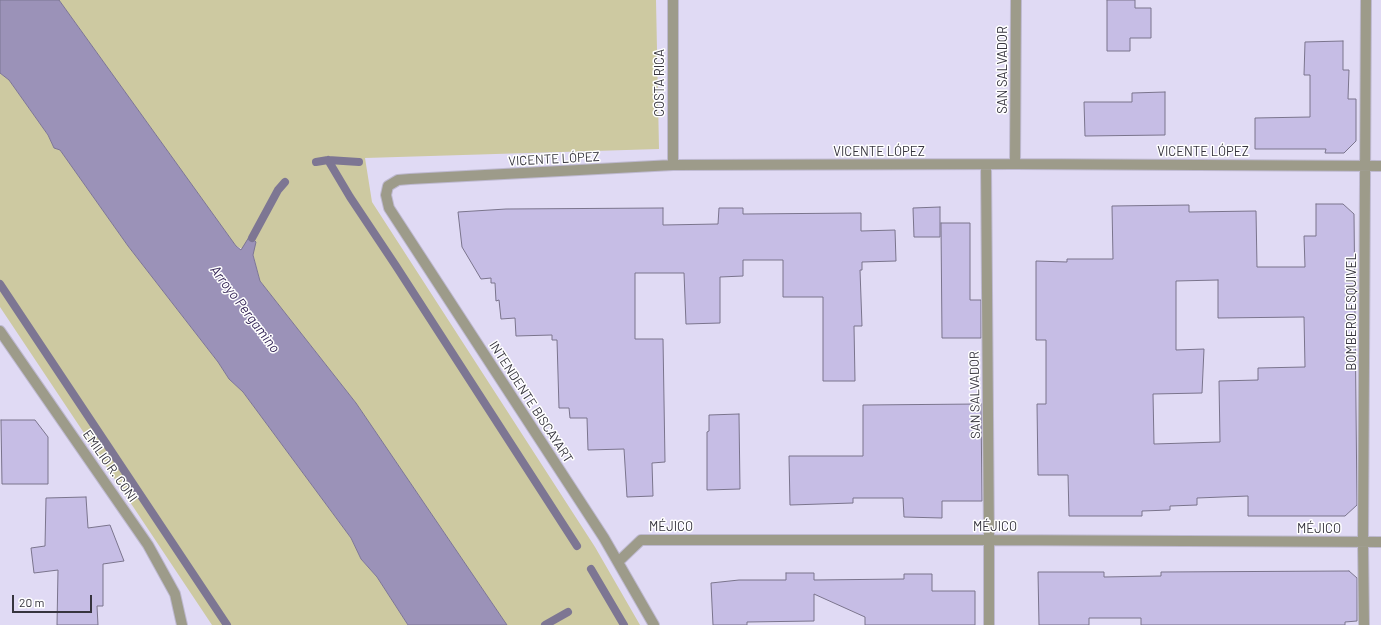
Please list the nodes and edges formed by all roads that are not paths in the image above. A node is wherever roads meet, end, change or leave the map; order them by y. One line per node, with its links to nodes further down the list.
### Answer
1 (673, 0): 5 (street, COSTA RICA)
2 (1016, 0): 4 (street, SAN SALVADOR)
3 (1366, 0): 7 (street, BOMBERO ESQUIVEL)
4 (1015, 164): 6 (street, VICENTE LÓPEZ); 7 (street, VICENTE LÓPEZ)
5 (673, 165): 6 (street, VICENTE LÓPEZ); 9 (street, VICENTE LÓPEZ)
6 (986, 165): 11 (street, SAN SALVADOR)
7 (1366, 166): 8 (street, VICENTE LÓPEZ); 12 (street, BOMBERO ESQUIVEL)
8 (1381, 166)
9 (386, 195): 14 (street, INTENDENTE BISCAYART)
10 (0, 331): 15 (street, EMILIO R. CONI)
11 (990, 540): 12 (street, MÉJICO); 14 (street, MÉJICO); 17 (street, SAN SALVADOR)
12 (1363, 542): 13 (street, MÉJICO); 18 (street, BOMBERO ESQUIVEL)
13 (1381, 542)
14 (618, 562): 16 (street, INTENDENTE BISCAYART)
15 (182, 625)
16 (654, 625)
17 (989, 625)
18 (1364, 625)

